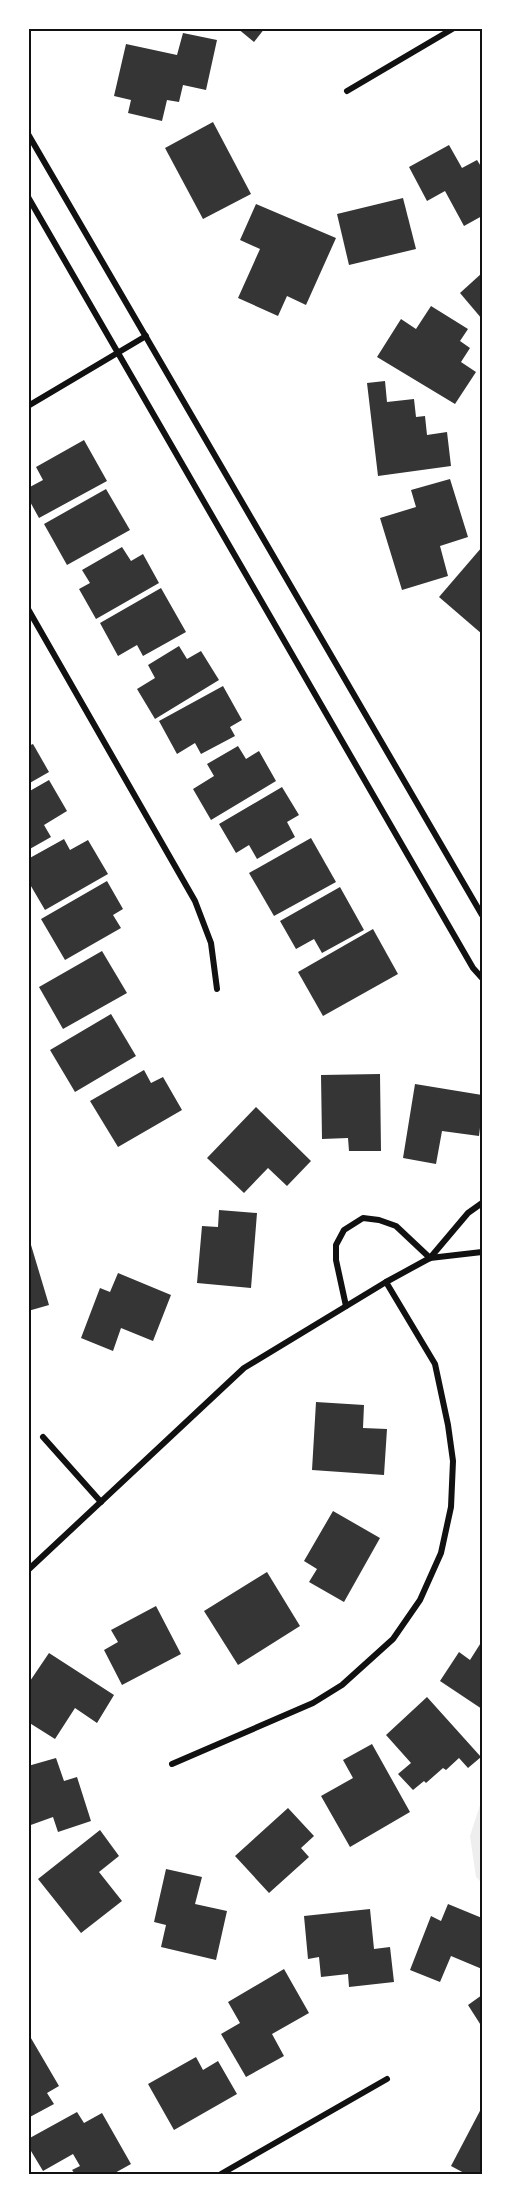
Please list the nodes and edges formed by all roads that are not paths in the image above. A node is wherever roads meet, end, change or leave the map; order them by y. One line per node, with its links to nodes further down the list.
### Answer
1 (454, 28): 2 (street)
2 (347, 91)
3 (28, 134): 5 (street)
4 (28, 197): 6 (street)
5 (146, 336): 6 (street); 9 (street)
6 (119, 352): 7 (street); 10 (street)
7 (28, 405)
8 (28, 609): 11 (street)
9 (483, 915)
10 (483, 978)
11 (217, 989)
12 (483, 1203): 14 (street)
13 (483, 1252): 14 (street)
14 (430, 1258): 15 (street); 16 (street)
15 (386, 1282): 16 (street); 20 (street)
16 (346, 1306): 18 (street)
17 (43, 1437): 18 (street)
18 (100, 1502): 19 (street)
19 (28, 1570)
20 (172, 1764)
21 (387, 2079): 22 (street)
22 (220, 2175)

